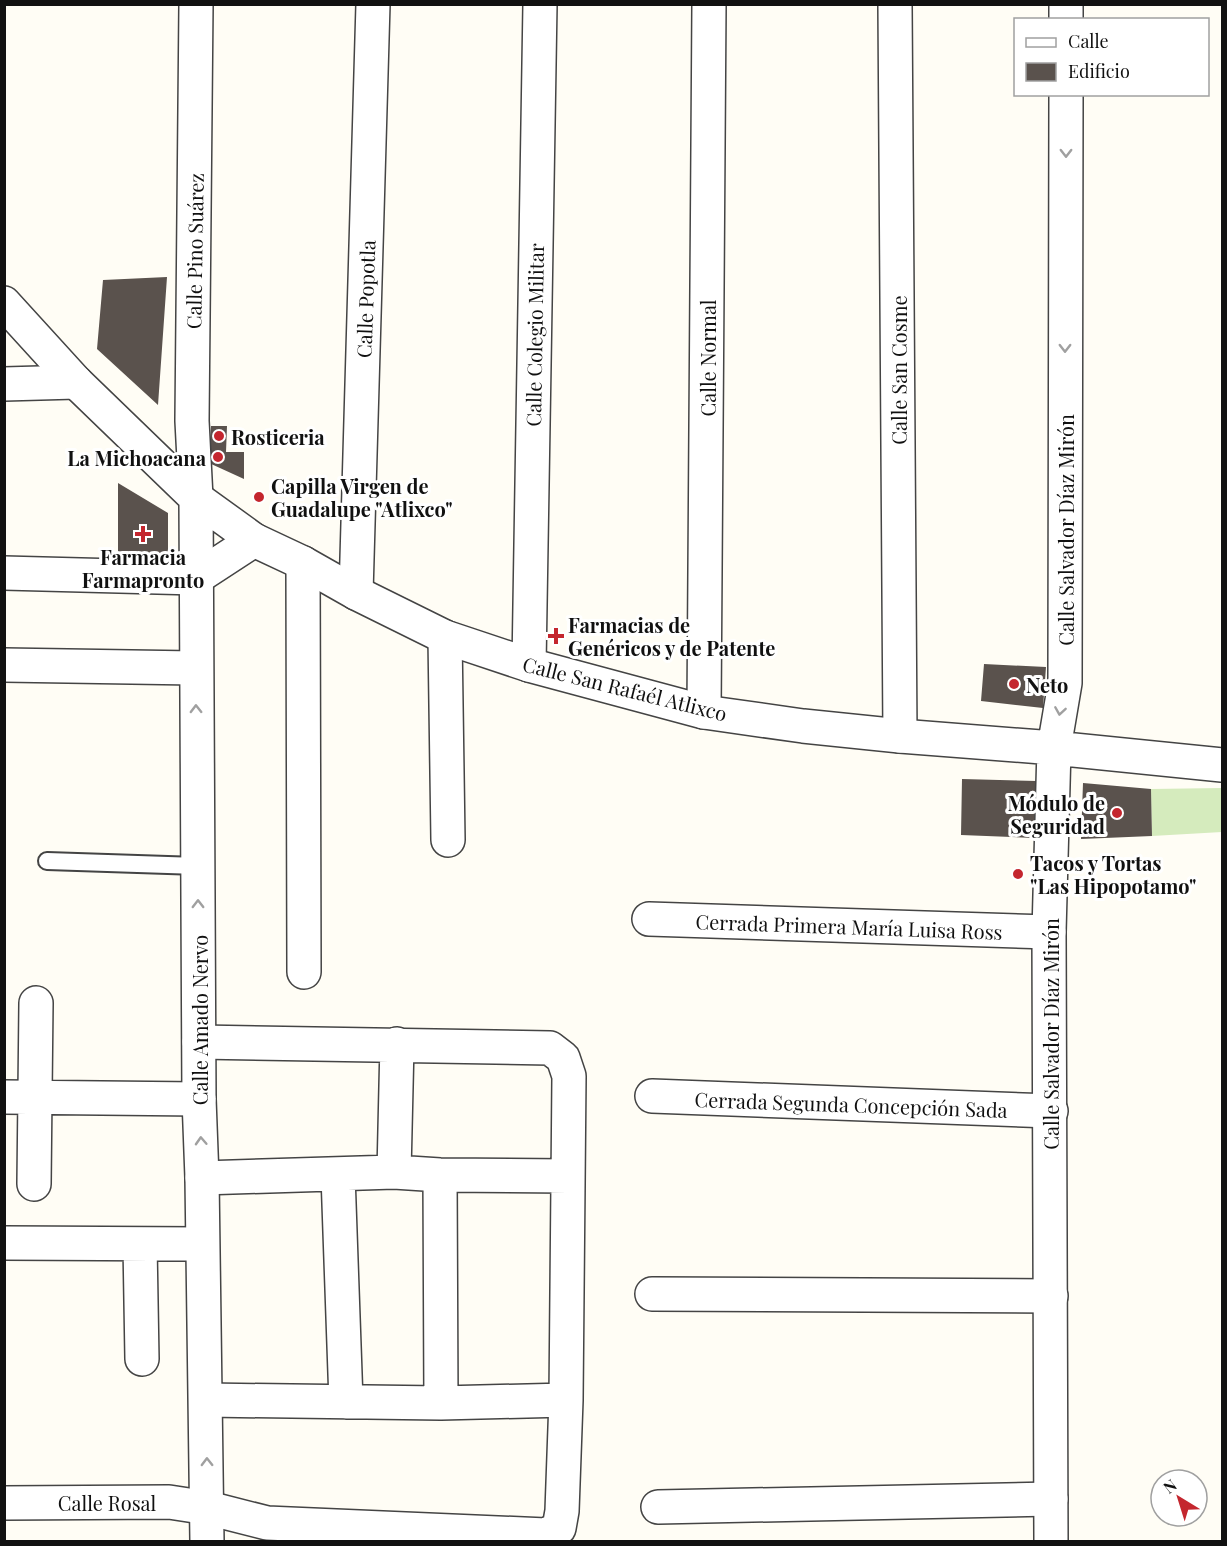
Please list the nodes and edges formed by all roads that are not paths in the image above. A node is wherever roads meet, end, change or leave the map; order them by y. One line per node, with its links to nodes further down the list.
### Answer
1 (196, 4): 10 (street, Calle Pino Suárez)
2 (374, 4): 15 (street, Calle Popotla)
3 (540, 4): 18 (street, Calle Colegio Militar)
4 (709, 4): 20 (street, Calle Normal)
5 (895, 4): 21 (street, Calle San Cosme)
6 (1066, 96): 22 (street, Calle Salvador Díaz Mirón, one-way to 22)
7 (4, 303): 8 (street, Calle San Rafaél Atlixco)
8 (76, 382): 9 (street); 10 (street, Calle San Rafaél Atlixco)
9 (4, 384)
10 (196, 498): 11 (street, Calle San Rafaél Atlixco); 14 (street, Calle Amado Nervo)
11 (254, 540): 12 (street, Calle San Rafaél Atlixco); 14 (street)
12 (303, 563): 15 (street, Calle San Rafaél Atlixco); 29 (street)
13 (4, 573): 14 (street)
14 (196, 578): 19 (street, Calle Amado Nervo)
15 (356, 593): 16 (street, Calle San Rafaél Atlixco)
16 (445, 637): 18 (street, Calle San Rafaél Atlixco); 24 (street)
17 (4, 665): 19 (street)
18 (529, 665): 20 (street, Calle San Rafaél Atlixco)
19 (195, 668): 26 (street, Calle Amado Nervo, one-way to 19)
20 (704, 712): 21 (street, Calle San Rafaél Atlixco)
21 (900, 736): 22 (street, Calle San Rafaél Atlixco)
22 (1054, 748): 23 (street, Calle San Rafaél Atlixco); 28 (street, Calle Salvador Díaz Mirón)
23 (1222, 765)
24 (448, 840)
25 (47, 861): 26 (lane)
26 (198, 866): 31 (street, Calle Amado Nervo, one-way to 26)
27 (649, 919): 28 (street, Cerrada Primera María Luisa Ross)
28 (1049, 932): 36 (street, Calle Salvador Díaz Mirón)
29 (304, 972)
30 (36, 1002): 34 (street)
31 (199, 1042): 32 (street); 35 (street, Calle Amado Nervo)
32 (397, 1044): 37 (street); 40 (street)
33 (652, 1096): 36 (street, Cerrada Segunda Concepción Sada)
34 (20, 1097): 35 (street); 42 (street)
35 (199, 1099): 41 (street, Calle Amado Nervo, one-way to 35)
36 (1050, 1112): 47 (street, Calle Salvador Díaz Mirón)
37 (394, 1172): 38 (street); 39 (street)
38 (338, 1175): 41 (street); 51 (street)
39 (440, 1175): 40 (street); 52 (street)
40 (568, 1176): 50 (street)
41 (202, 1178): 45 (street, Calle Amado Nervo)
42 (34, 1184)
43 (4, 1243): 44 (street)
44 (140, 1244): 45 (street); 48 (street)
45 (202, 1244): 49 (street, Calle Amado Nervo)
46 (652, 1294): 47 (street)
47 (1051, 1296): 53 (street, Calle Salvador Díaz Mirón)
48 (142, 1359)
49 (206, 1400): 51 (street); 56 (street, Calle Amado Nervo, one-way to 49)
50 (566, 1400): 52 (street); 56 (street, Calle Rosal)
51 (346, 1402): 52 (street)
52 (441, 1403)
53 (1051, 1499): 55 (street); 58 (street, Calle Salvador Díaz Mirón)
54 (4, 1503): 56 (street, Calle Rosal)
55 (658, 1507)
56 (208, 1508): 57 (street, Calle Amado Nervo)
57 (207, 1542)
58 (1051, 1542)

